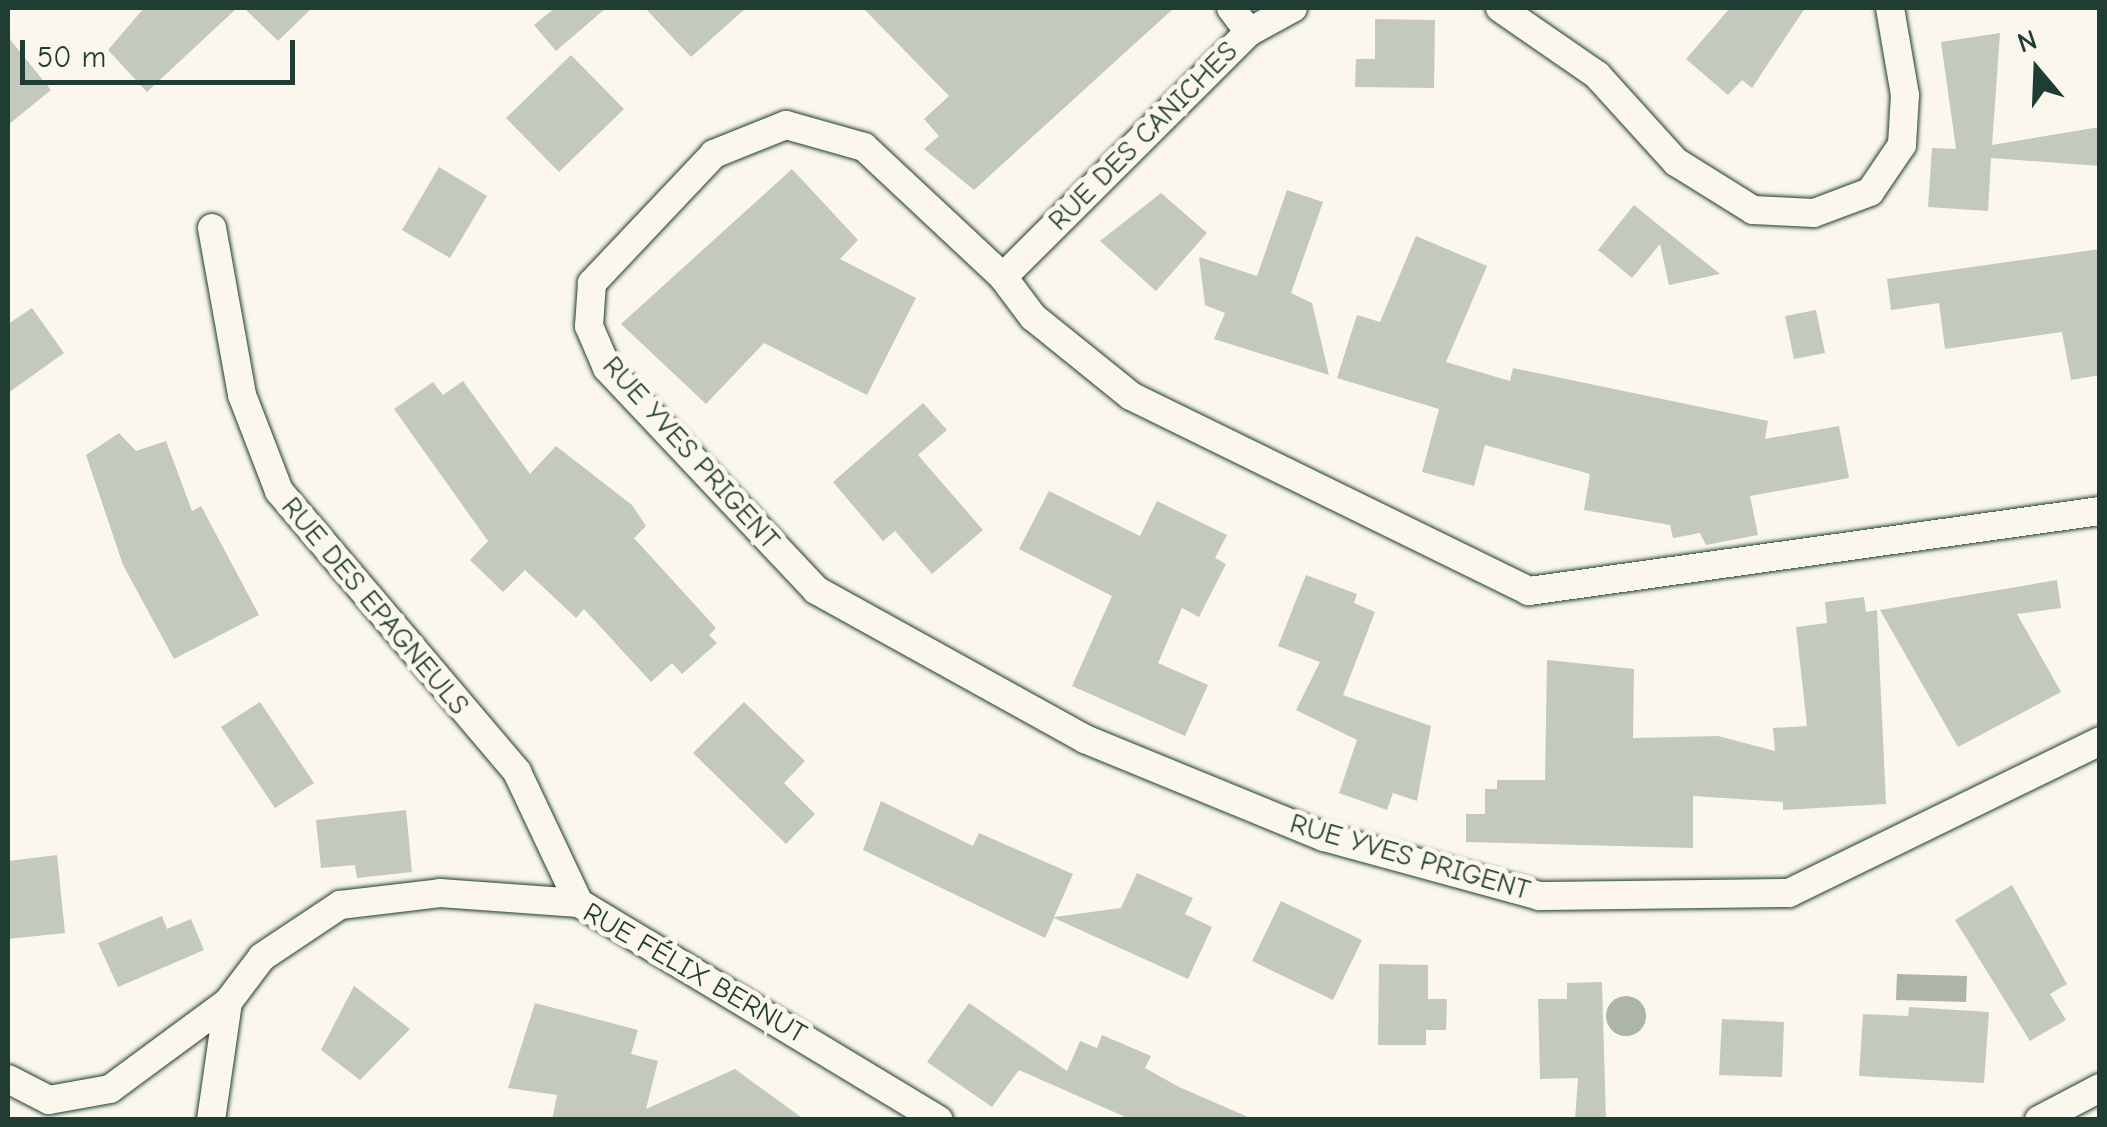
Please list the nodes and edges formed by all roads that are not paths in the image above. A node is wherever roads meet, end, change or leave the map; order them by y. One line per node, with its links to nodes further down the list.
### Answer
1 (1231, 8): 5 (street)
2 (1292, 8): 5 (street, RUE DES CANICHES)
3 (1500, 8): 4 (street)
4 (1890, 8)
5 (1250, 32): 7 (street, RUE DES CANICHES)
6 (212, 228): 10 (street, RUE DES EPAGNEULS)
7 (1003, 277): 8 (street, RUE YVES PRIGENT); 9 (street, RUE YVES PRIGENT)
8 (2100, 511)
9 (2100, 741)
10 (579, 902): 11 (street, RUE FÉLIX BERNUT); 15 (street, RUE FÉLIX BERNUT)
11 (228, 1002): 12 (street); 14 (street, RUE FÉLIX BERNUT)
12 (8, 1079)
13 (2100, 1088): 16 (street)
14 (211, 1120)
15 (939, 1120)
16 (2038, 1120)

